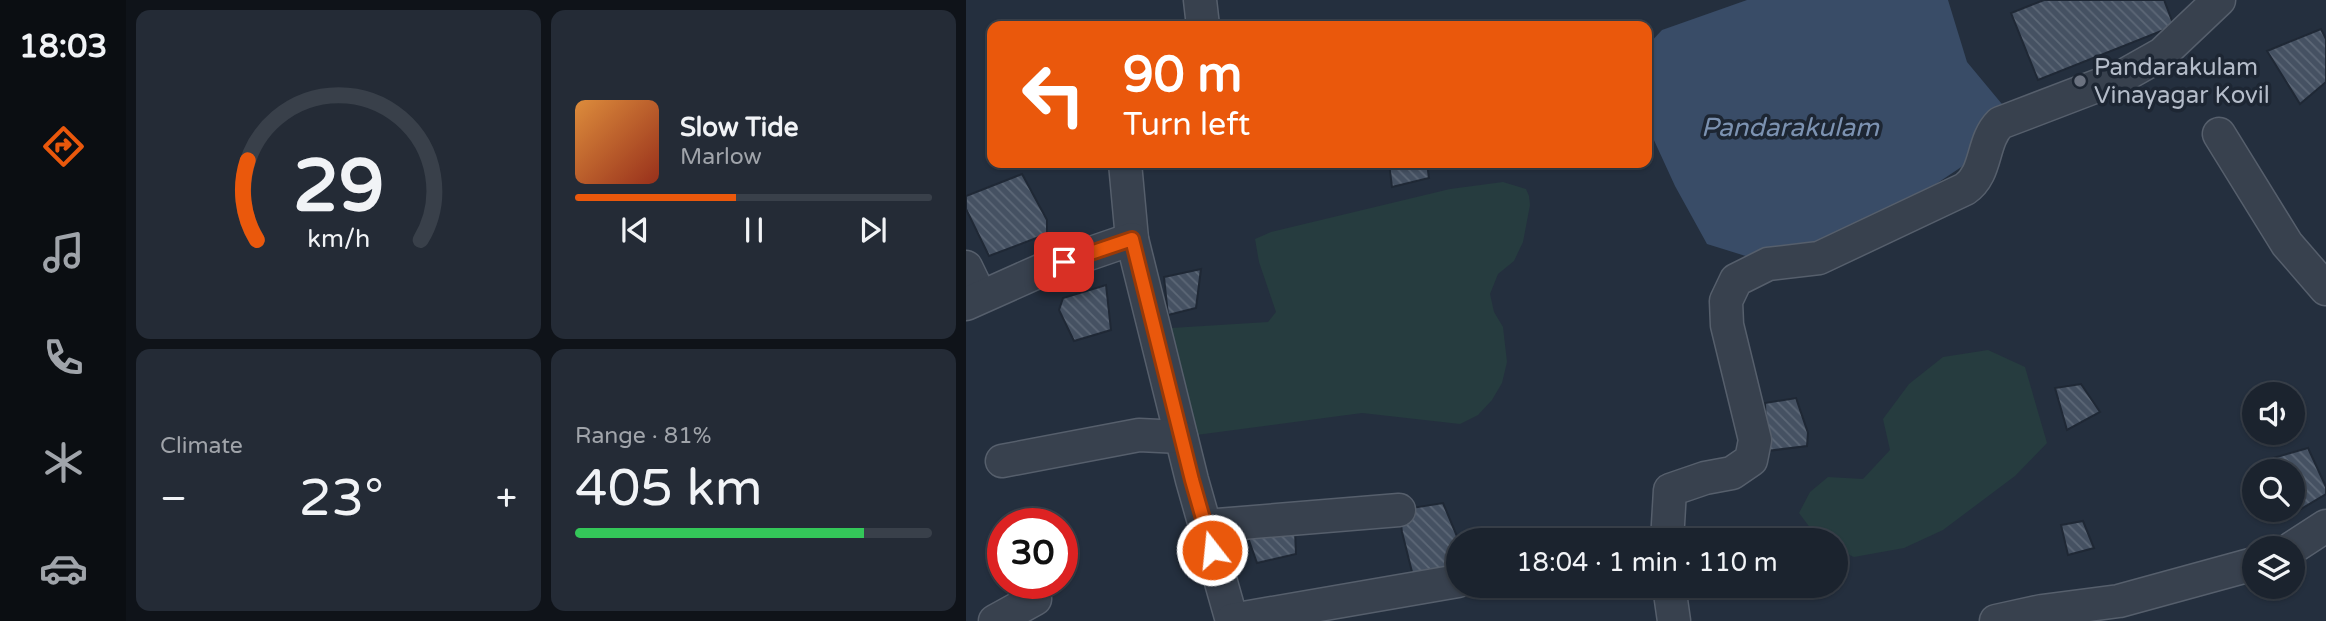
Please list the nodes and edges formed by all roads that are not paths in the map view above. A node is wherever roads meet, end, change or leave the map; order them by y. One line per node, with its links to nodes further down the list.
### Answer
1 (1200, 0): 3 (street)
2 (2219, 0): 15 (street)
3 (1202, 21)
4 (2218, 134): 8 (street)
5 (1125, 168): 6 (street)
6 (1132, 239): 9 (street); 10 (street)
7 (966, 267): 9 (street)
8 (2326, 289)
9 (973, 300)
10 (1181, 437): 11 (street); 13 (street)
11 (1002, 461)
12 (1399, 510): 13 (street)
13 (1205, 526): 23 (street)
14 (2326, 526): 16 (street)
15 (1668, 528)
16 (2305, 540)
17 (2242, 568): 21 (street)
18 (1446, 583): 23 (street)
19 (1671, 598): 24 (street)
20 (1035, 599): 22 (street)
21 (2121, 611): 25 (street)
22 (995, 621)
23 (1232, 621)
24 (1674, 621)
25 (1996, 621)

